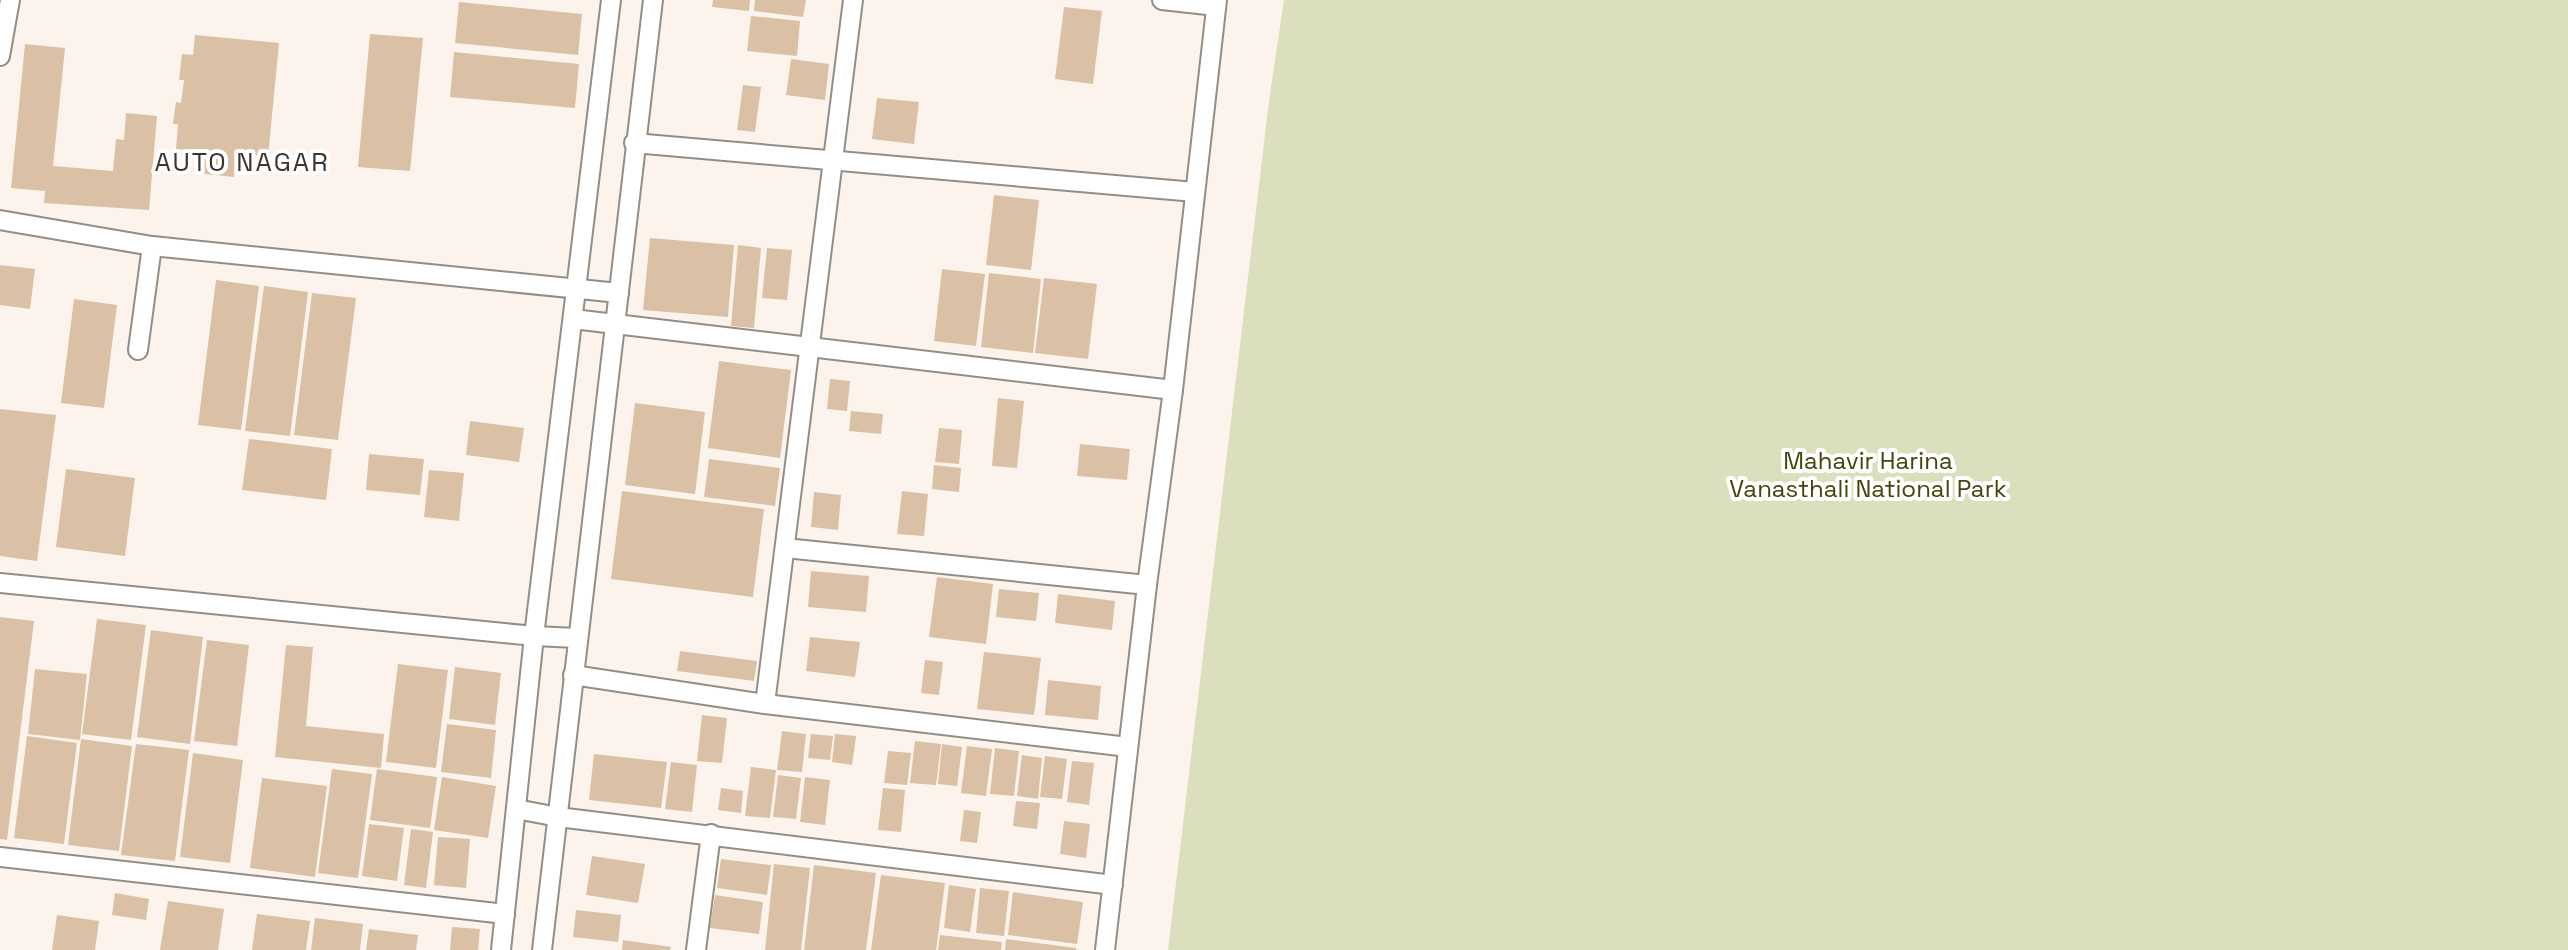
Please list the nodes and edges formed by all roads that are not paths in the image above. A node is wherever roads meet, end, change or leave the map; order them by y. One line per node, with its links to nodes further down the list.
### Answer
1 (10, 0): 7 (street)
2 (611, 0): 13 (street)
3 (653, 0): 8 (street)
4 (853, 0): 9 (street)
5 (1162, 0): 6 (street)
6 (1216, 3): 10 (street)
7 (0, 56)
8 (634, 143): 9 (street); 14 (street)
9 (833, 159): 10 (street); 17 (street)
10 (1195, 192): 19 (street)
11 (0, 220): 12 (street)
12 (152, 246): 13 (street); 18 (street)
13 (576, 289): 14 (street); 15 (street)
14 (619, 293): 16 (street)
15 (573, 319): 16 (street); 23 (street)
16 (616, 324): 17 (street); 24 (street)
17 (810, 346): 19 (street); 20 (street)
18 (138, 350)
19 (1173, 390): 22 (street)
20 (785, 548): 22 (street); 26 (street)
21 (0, 583): 23 (street)
22 (1147, 585): 27 (street)
23 (534, 636): 24 (street); 28 (street)
24 (577, 638): 25 (street)
25 (573, 675): 26 (street); 29 (street)
26 (765, 704): 27 (street)
27 (1128, 747): 32 (street)
28 (516, 809): 29 (street); 33 (street)
29 (558, 817): 30 (street); 35 (street)
30 (711, 834): 32 (street); 36 (street)
31 (0, 857): 33 (street)
32 (1113, 885): 37 (street)
33 (505, 914): 34 (street)
34 (501, 950)
35 (542, 950)
36 (696, 950)
37 (1105, 950)

